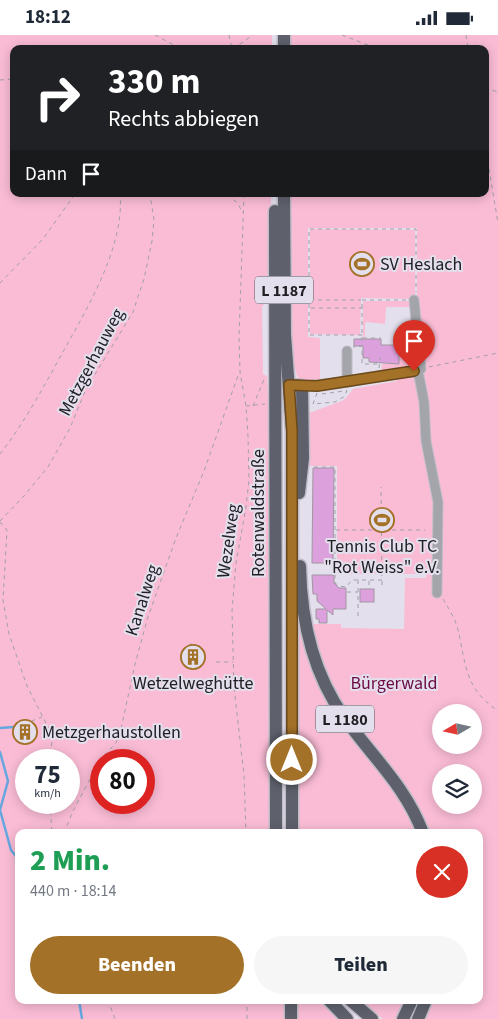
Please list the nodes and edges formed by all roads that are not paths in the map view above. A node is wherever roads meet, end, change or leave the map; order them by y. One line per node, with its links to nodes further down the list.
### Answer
1 (275, 197): 12 (highway, Rotenwaldstraße / L 1187)
2 (284, 197): 7 (highway, Rotenwaldstraße / L 1187)
3 (414, 300): 5 (lane)
4 (349, 351): 6 (lane)
5 (421, 369)
6 (347, 382): 8 (lane); 11 (lane)
7 (289, 385): 8 (highway); 9 (highway, Rotenwaldstraße / L 1187)
8 (302, 386): 10 (highway)
9 (292, 467): 10 (highway, L 1180); 13 (highway, Rotenwaldstraße / L 1187)
10 (299, 493): 14 (highway, L 1180)
11 (437, 593)
12 (276, 829)
13 (292, 829)
14 (422, 829)
15 (290, 1004): 20 (highway)
16 (333, 1004): 21 (highway)
17 (355, 1004): 22 (highway)
18 (410, 1004): 23 (highway)
19 (424, 1004): 24 (highway)
20 (291, 1019)
21 (347, 1019)
22 (372, 1019)
23 (403, 1019)
24 (418, 1019)

